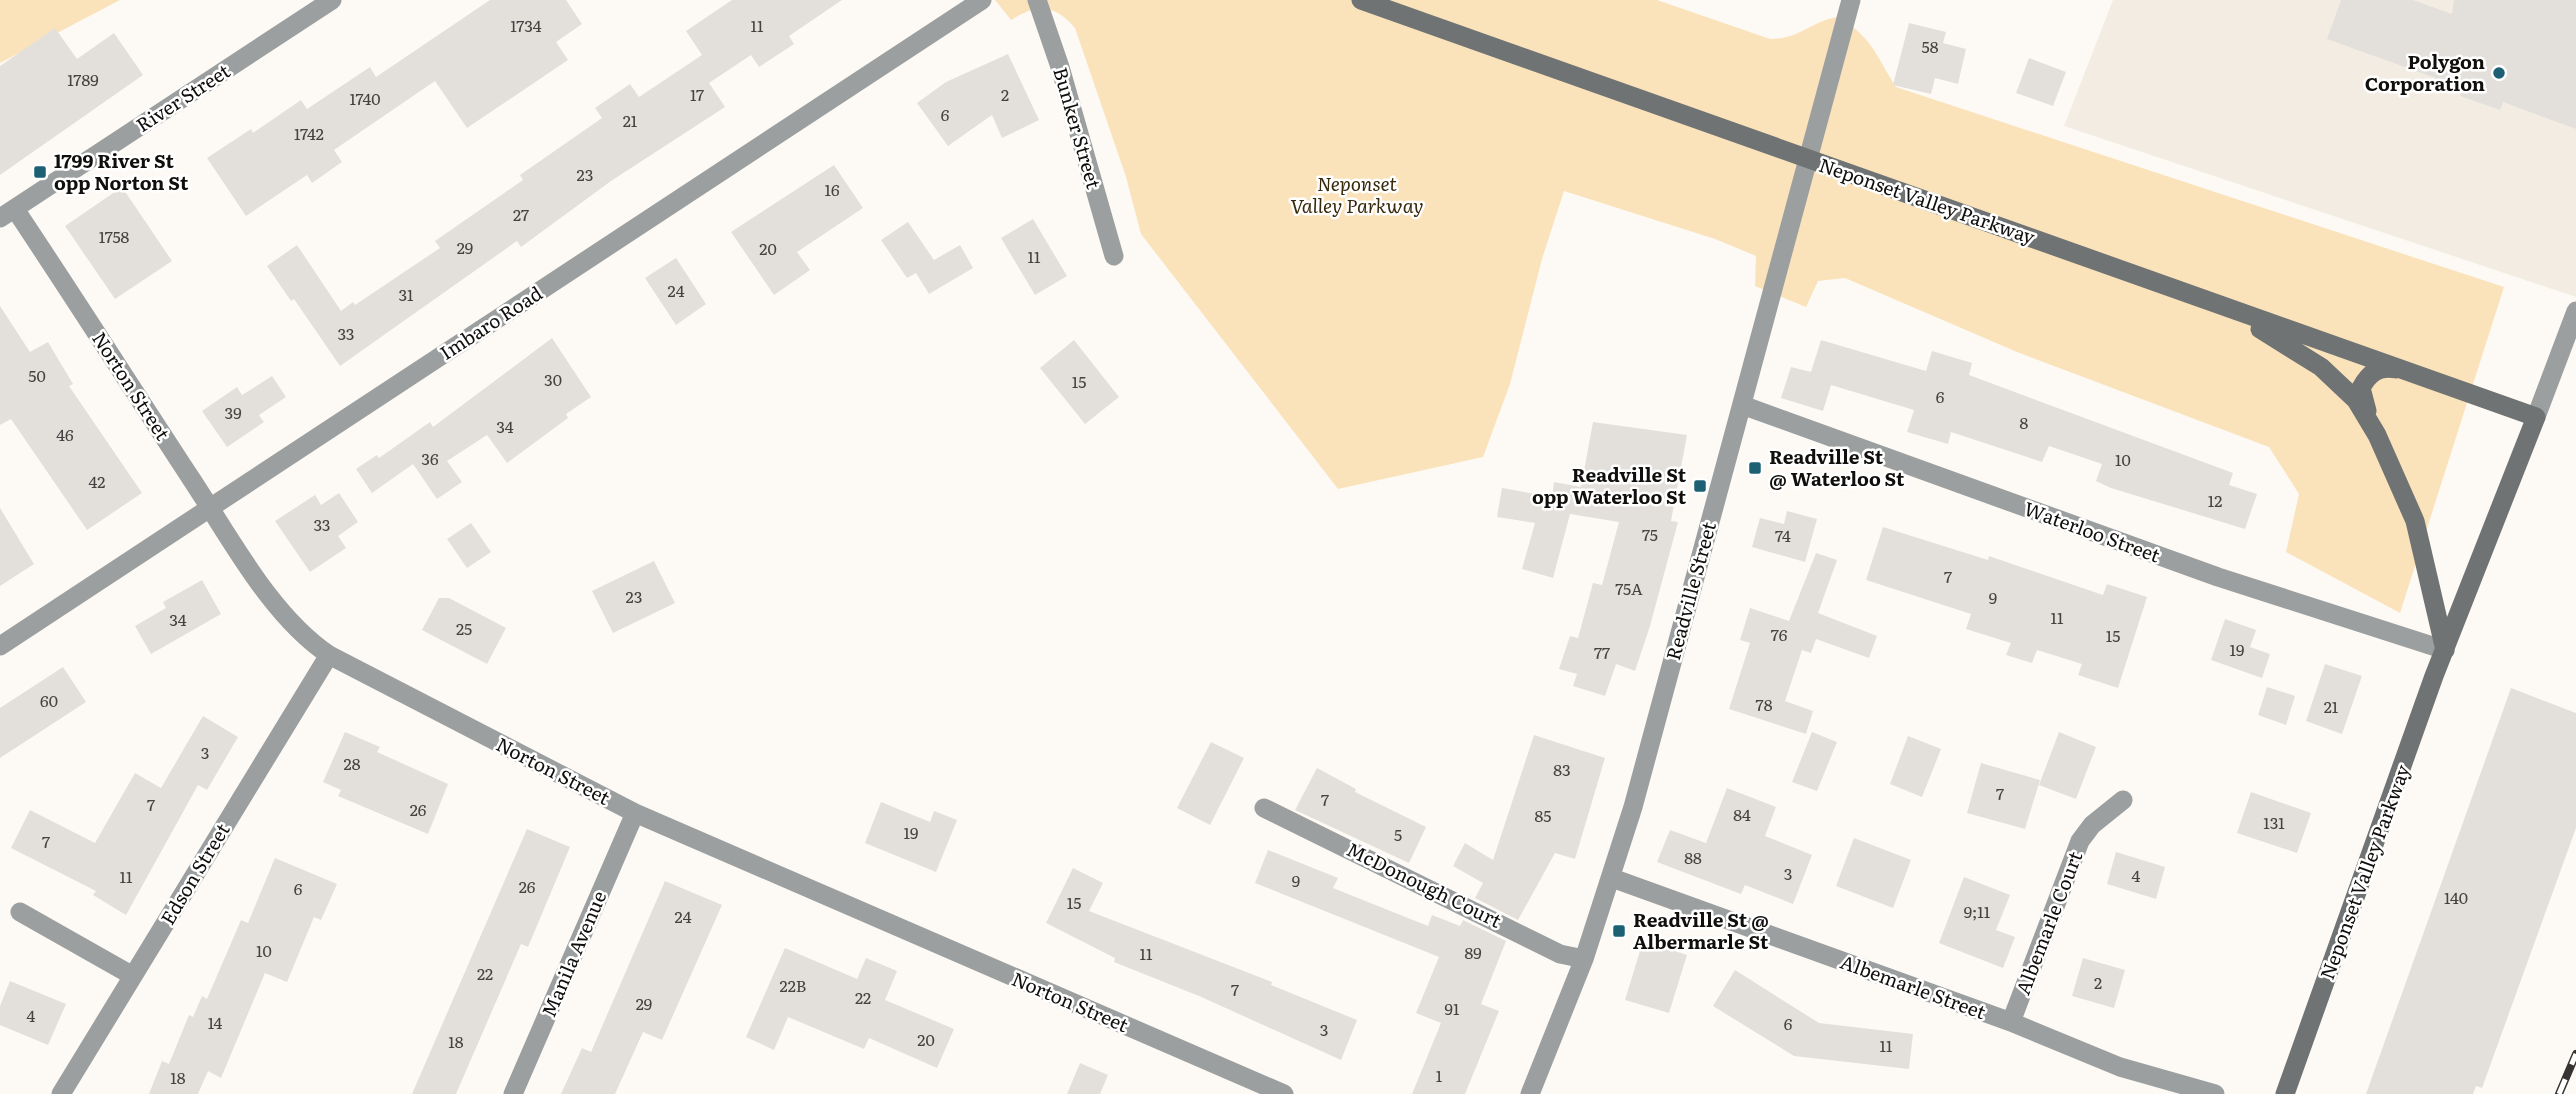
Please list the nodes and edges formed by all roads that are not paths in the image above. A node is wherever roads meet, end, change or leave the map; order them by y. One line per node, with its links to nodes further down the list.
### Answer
1 (331, 0): 7 (street, River Street)
2 (982, 0): 15 (street, Imbaro Road)
3 (1037, 0): 8 (street, Bunker Street)
4 (1361, 0): 6 (main road, Neponset Valley Parkway)
5 (1851, 0): 6 (street, Readville Street)
6 (1806, 159): 9 (main road, Neponset Valley Parkway); 12 (street, Readville Street)
7 (7, 214): 15 (street, Norton Street)
8 (1114, 256)
9 (2216, 304): 11 (main road, Neponset Valley Parkway); 14 (main road, Neponset Valley Parkway)
10 (2576, 312): 13 (street)
11 (2403, 370): 13 (main road, Neponset Valley Parkway); 14 (main road, Neponset Valley Parkway)
12 (1742, 405): 17 (street, Waterloo Street); 22 (street, Readville Street)
13 (2536, 416): 17 (main road, Neponset Valley Parkway)
14 (2377, 435): 17 (main road, Neponset Valley Parkway)
15 (210, 508): 16 (street, Imbaro Road); 18 (street, Norton Street)
16 (0, 646)
17 (2445, 650): 32 (main road, Neponset Valley Parkway)
18 (329, 655): 21 (street, Norton Street); 25 (street, Edson Street)
19 (2123, 800): 26 (street, Albemarle Court)
20 (1264, 808): 24 (street, McDonough Court)
21 (635, 813): 28 (street, Manila Avenue); 29 (street, Norton Street)
22 (1612, 878): 24 (street, Readville Street); 26 (street, Albemarle Street)
23 (20, 912): 25 (street)
24 (1584, 959): 30 (street, Readville Street)
25 (132, 976): 27 (street, Edson Street)
26 (2011, 1022): 31 (street, Albemarle Street)
27 (61, 1094)
28 (513, 1094)
29 (1284, 1094)
30 (1530, 1094)
31 (2214, 1094)
32 (2285, 1094)

